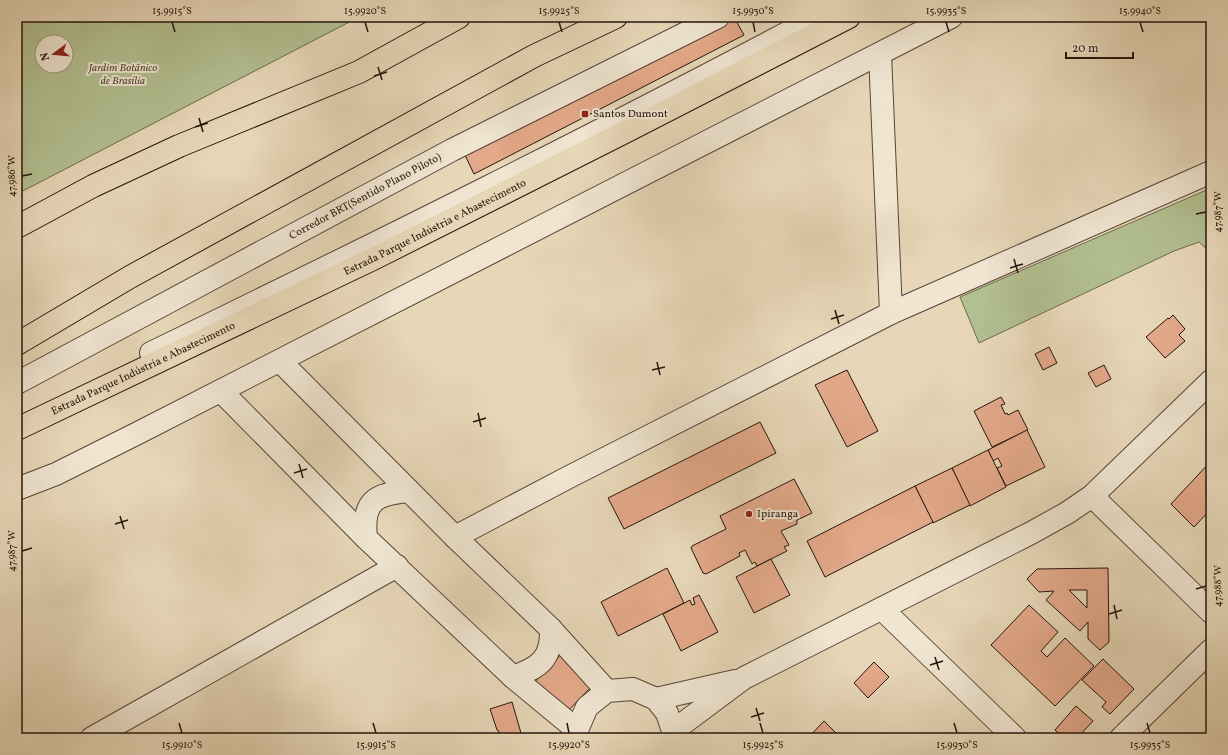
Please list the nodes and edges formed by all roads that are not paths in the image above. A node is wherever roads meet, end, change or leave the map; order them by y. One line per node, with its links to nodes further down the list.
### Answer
1 (459, 17): 9 (main road)
2 (616, 17): 11 (main road)
3 (718, 17): 14 (street, Corredor BRT(Sentido Plano Piloto))
4 (817, 17): 16 (street)
5 (849, 17): 17 (main road, Estrada Parque Indústria e Abastecimento)
6 (951, 17): 7 (street)
7 (880, 54): 10 (street); 12 (street)
8 (1211, 172): 10 (street)
9 (17, 227)
10 (891, 314): 21 (street)
11 (17, 344)
12 (280, 361): 15 (street); 19 (street)
13 (1211, 381): 20 (street)
14 (17, 382)
15 (221, 391): 18 (street); 22 (street)
16 (17, 418)
17 (17, 429)
18 (17, 489)
19 (409, 491): 21 (street); 22 (street)
20 (1092, 496): 24 (street); 25 (street)
21 (455, 537): 26 (street)
22 (366, 538): 23 (street)
23 (397, 566): 28 (street); 34 (street)
24 (882, 608): 29 (street); 35 (street)
25 (1211, 612)
26 (551, 629): 28 (street); 30 (street)
27 (1211, 650): 36 (street)
28 (513, 677): 32 (street)
29 (744, 678): 31 (street); 33 (street)
30 (607, 691): 31 (street); 32 (street)
31 (656, 699): 33 (street)
32 (577, 734)
33 (673, 734)
34 (92, 738)
35 (1015, 738)
36 (1121, 738)

